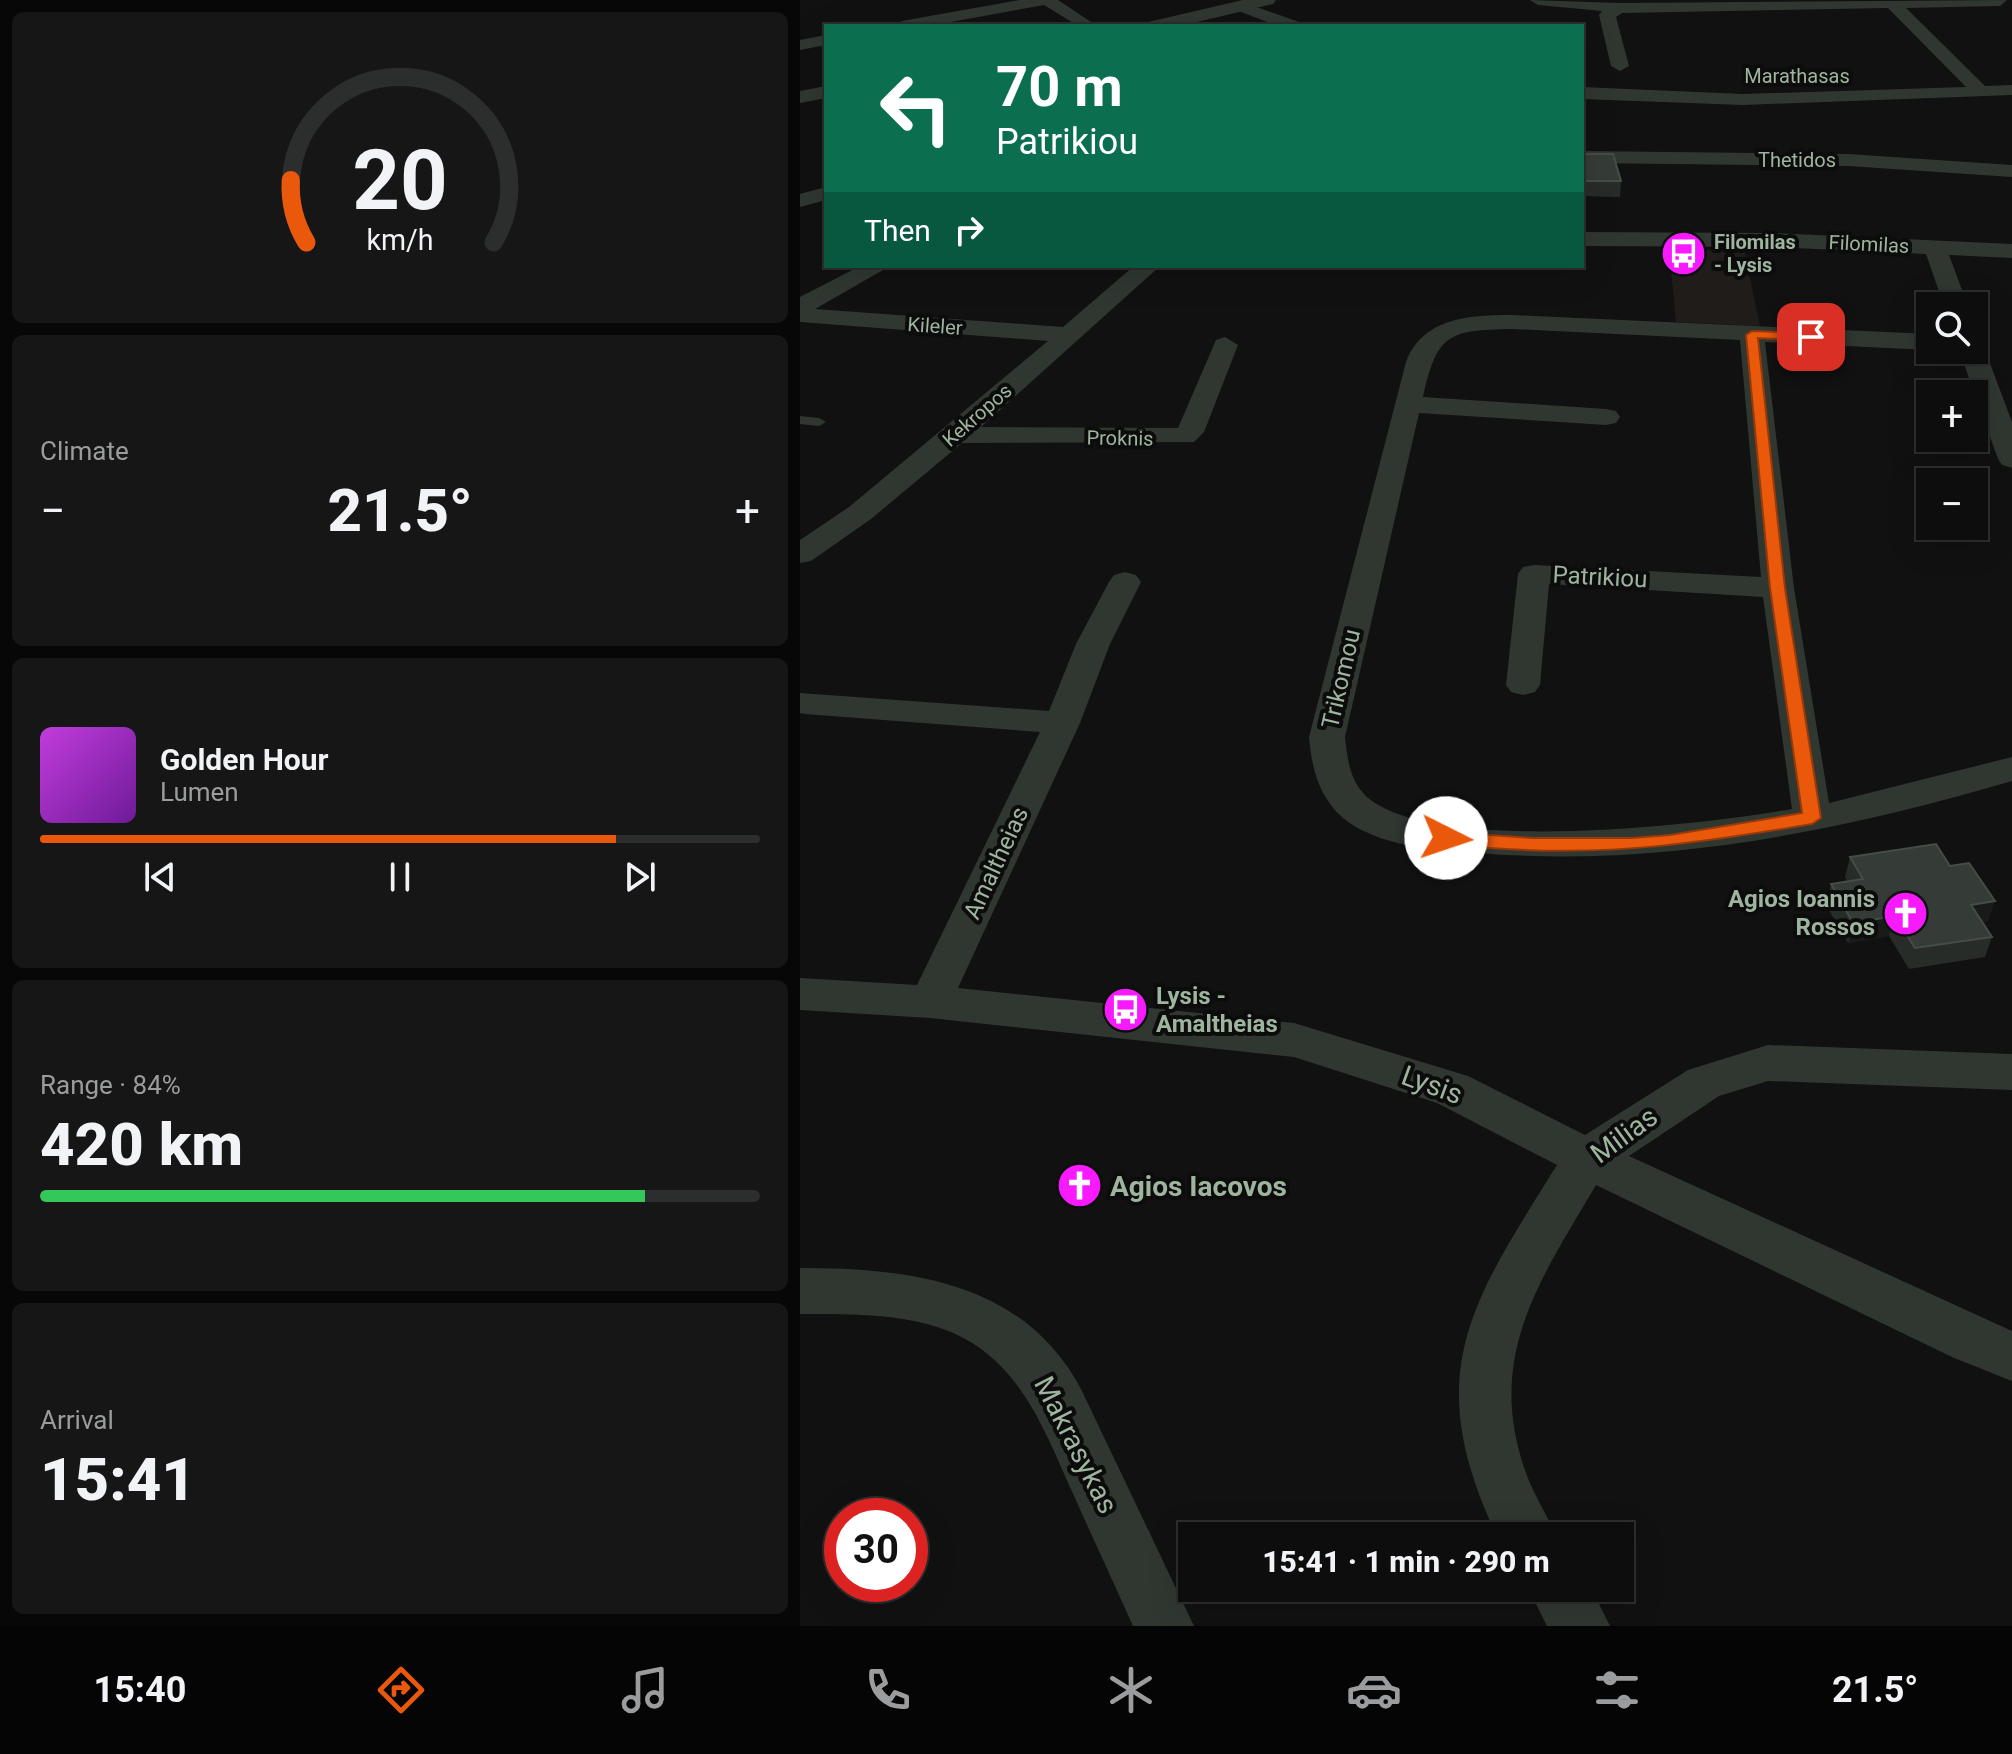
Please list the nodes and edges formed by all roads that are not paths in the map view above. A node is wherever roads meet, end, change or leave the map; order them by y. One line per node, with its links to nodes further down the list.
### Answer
1 (1047, 0): 10 (street); 12 (street)
2 (1267, 0): 7 (street)
3 (1538, 0): 9 (street)
4 (1999, 0): 5 (street); 8 (street)
5 (1894, 5): 9 (street); 20 (street)
6 (902, 7): 10 (street)
7 (1242, 7): 13 (street); 14 (street)
8 (2012, 7)
9 (1619, 8): 17 (street)
10 (922, 22): 11 (street)
11 (912, 24)
12 (1086, 24)
13 (1164, 24)
14 (1288, 24)
15 (824, 40): 16 (street)
16 (800, 45)
17 (1620, 66)
18 (2012, 90): 20 (street, Marathasas)
19 (824, 92): 22 (street)
20 (1981, 92): 23 (street, Marathasas)
21 (1584, 93): 23 (street, Marathasas)
22 (800, 97)
23 (1824, 99): 25 (street)
24 (1584, 157): 25 (street, Thetidos)
25 (1848, 160): 26 (street, Thetidos)
26 (2012, 171)
27 (824, 194): 28 (street)
28 (800, 201)
29 (1584, 239): 30 (street, Filomilas)
30 (1935, 247): 31 (street, Filomilas); 34 (street)
31 (2012, 251)
32 (874, 268): 35 (street)
33 (1146, 268): 37 (street, Kekropos)
34 (1951, 292)
35 (800, 307)
36 (800, 315): 37 (street, Kileler)
37 (1070, 335): 46 (street, Kekropos)
38 (1752, 335): 39 (street, Trikomou); 42 (street, Trikomou); 50 (street)
39 (1916, 341)
40 (1225, 345): 46 (street, Proknis)
41 (1977, 364): 47 (street)
42 (1408, 404): 43 (street); 55 (street, Trikomou)
43 (1606, 417)
44 (800, 420): 45 (lane)
45 (819, 422)
46 (955, 435): 48 (street, Kekropos)
47 (2012, 459)
48 (800, 554)
49 (1125, 582): 53 (street, Amaltheias)
50 (1778, 588): 51 (street, Patrikiou); 55 (street)
51 (1523, 685)
52 (805, 703): 53 (street)
53 (1062, 723): 57 (street, Amaltheias)
54 (2012, 769): 55 (street, Trikomou)
55 (1812, 818)
56 (800, 994): 57 (street, Lysis)
57 (930, 1002): 59 (street, Lysis)
58 (2012, 1072): 59 (street, Milias)
59 (1587, 1158): 61 (street, Lysis); 62 (street, Milias)
60 (800, 1291): 64 (street, Makrasykas)
61 (2012, 1356)
62 (1520, 1522)
63 (1566, 1602): 65 (street)
64 (1164, 1626)
65 (1580, 1626)

